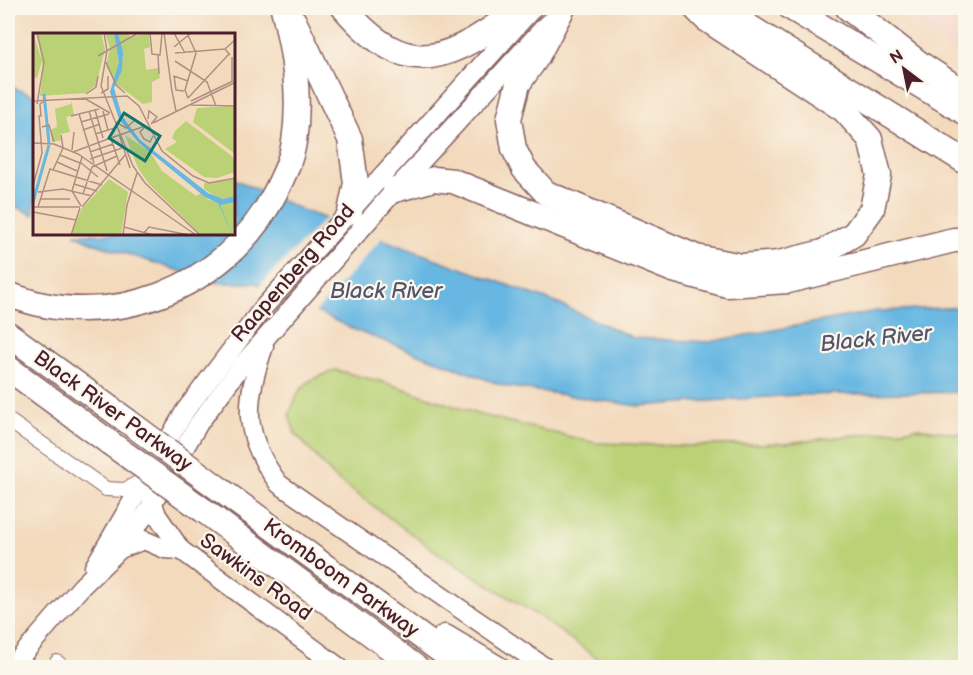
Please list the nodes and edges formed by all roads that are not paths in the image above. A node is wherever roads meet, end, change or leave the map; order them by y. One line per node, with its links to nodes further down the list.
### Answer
1 (284, 8): 14 (highway); 16 (highway)
2 (344, 8): 3 (highway)
3 (520, 8)
4 (532, 8): 14 (main road, Raapenberg Road)
5 (563, 8): 6 (highway); 13 (main road, Raapenberg Road)
6 (695, 8)
7 (719, 8): 12 (highway)
8 (791, 8): 11 (highway)
9 (848, 8): 10 (highway)
10 (966, 94)
11 (966, 113)
12 (966, 162)
13 (395, 190): 14 (main road, Raapenberg Road); 15 (highway)
14 (354, 218): 18 (main road, Raapenberg Road); 21 (main road, Raapenberg Road)
15 (966, 240)
16 (8, 294)
17 (8, 334): 22 (highway, Black River Parkway, bridge)
18 (267, 336): 23 (main road, Raapenberg Road); 34 (main road)
19 (8, 368): 24 (highway, Black River Parkway, bridge)
20 (8, 420): 21 (street)
21 (145, 479): 23 (main road, Sawkins Road); 28 (main road, Raapenberg Road)
22 (218, 488): 27 (highway, Kromboom Parkway)
23 (152, 502): 25 (main road, Raapenberg Road); 26 (main road, Sawkins Road)
24 (203, 510): 31 (highway, Kromboom Parkway)
25 (120, 549): 26 (main road); 28 (main road, Raapenberg Road)
26 (181, 550): 30 (main road, Sawkins Road)
27 (314, 558): 32 (highway, Kromboom Parkway); 33 (highway)
28 (82, 586): 29 (main road, Raapenberg Road)
29 (11, 668)
30 (340, 668)
31 (417, 668)
32 (464, 668)
33 (497, 668)
34 (546, 668)

